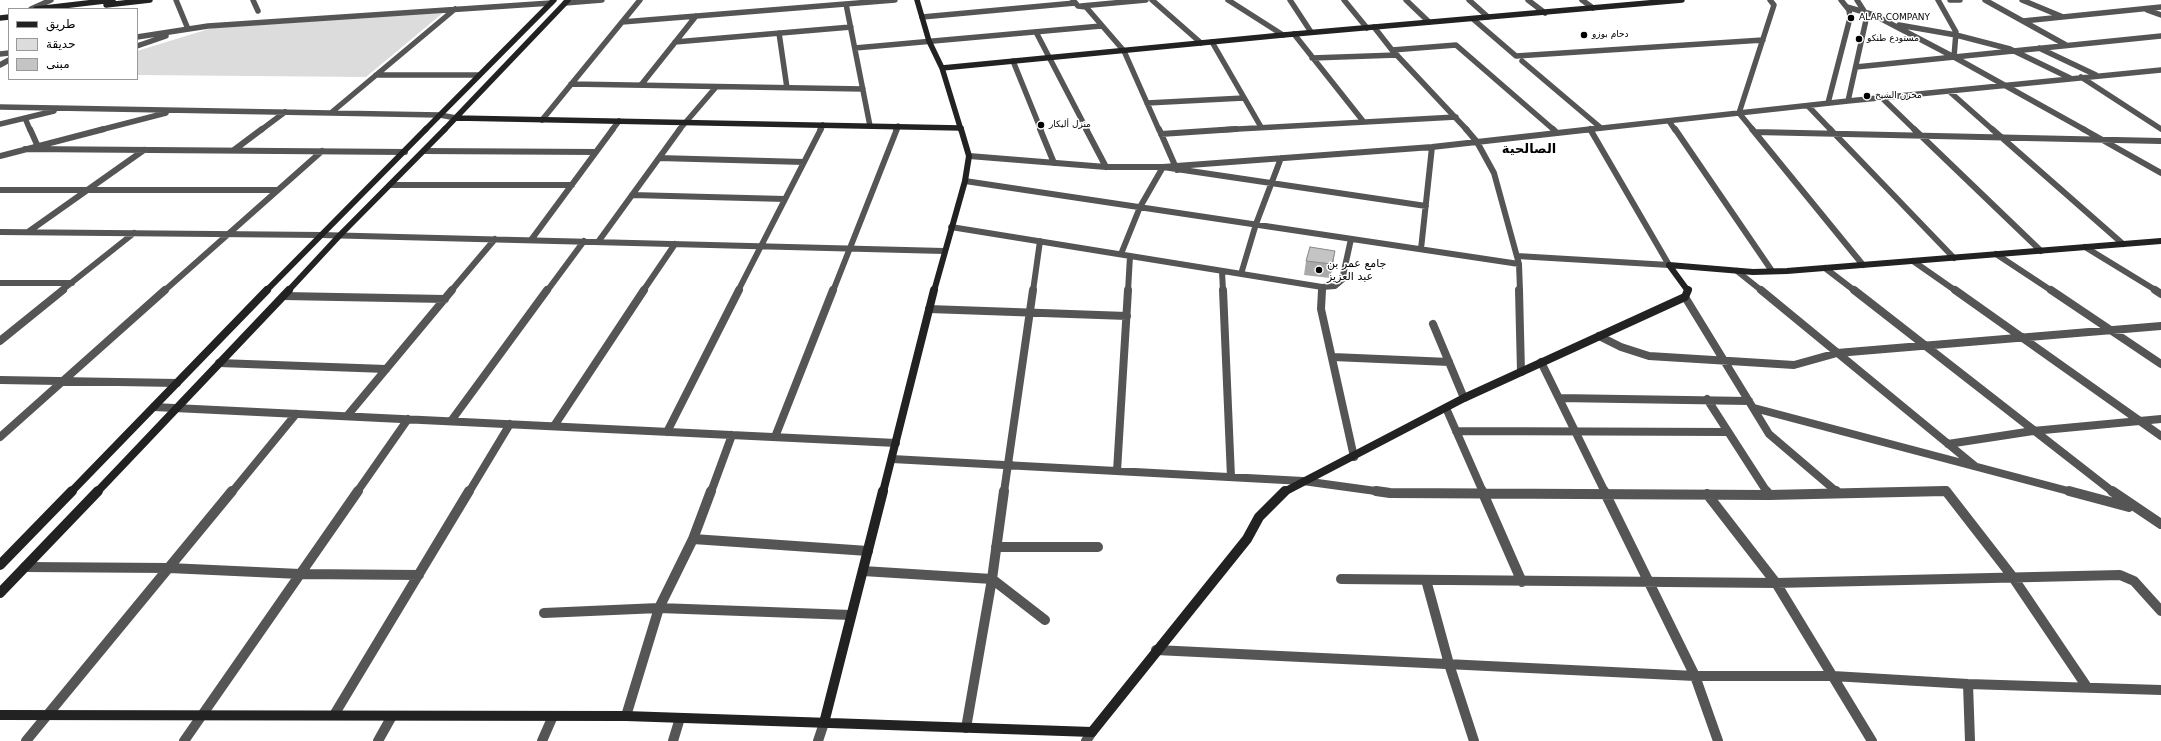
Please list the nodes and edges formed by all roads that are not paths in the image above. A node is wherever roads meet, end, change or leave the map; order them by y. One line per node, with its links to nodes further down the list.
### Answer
1 (51, 0): 38 (street)
2 (113, 0): 39 (street)
3 (150, 0): 34 (street)
4 (176, 0): 61 (street)
5 (253, 0): 44 (street)
6 (602, 0): 29 (street)
7 (640, 0): 54 (street)
8 (895, 0): 33 (street)
9 (917, 0): 49 (street)
10 (1017, 0): 35 (street)
11 (1146, 0): 32 (street)
12 (1152, 0): 74 (street)
13 (1228, 0): 66 (street)
14 (1290, 0): 63 (street)
15 (1344, 0): 60 (street)
16 (1406, 0): 55 (street)
17 (1468, 0): 50 (street)
18 (1528, 0): 46 (street)
19 (1582, 0): 41 (street)
20 (1682, 0): 31 (street)
21 (1770, 0): 70 (street)
22 (1842, 0): 36 (street)
23 (1857, 0): 45 (street)
24 (1938, 0): 67 (street)
25 (1950, 0): 26 (street)
26 (1960, 0)
27 (1985, 0): 53 (street)
28 (2022, 0): 51 (street)
29 (567, 1): 118 (street)
30 (553, 2): 43 (street); 92 (street)
31 (1645, 2): 41 (street)
32 (1076, 3): 35 (street); 57 (street)
33 (846, 4): 48 (street); 58 (street)
34 (106, 7): 40 (street)
35 (1022, 7): 49 (street)
36 (1847, 7): 45 (street); 107 (street)
37 (2161, 7): 42 (street)
38 (33, 8)
39 (45, 8)
40 (91, 8)
41 (1593, 8): 46 (street)
42 (2144, 9): 47 (street); 51 (street)
43 (455, 10): 61 (street); 91 (street)
44 (258, 11)
45 (1864, 11): 56 (street); 88 (street)
46 (1545, 13): 50 (street)
47 (2161, 15)
48 (696, 16): 54 (street); 72 (street)
49 (922, 17): 71 (street)
50 (1488, 17): 52 (street)
51 (2064, 17): 53 (street)
52 (1473, 19): 55 (street); 70 (street)
53 (2023, 21): 76 (street)
54 (622, 22): 96 (street)
55 (1429, 22): 59 (street)
56 (1891, 23): 67 (street); 83 (street)
57 (1102, 26): 62 (street); 80 (street)
58 (851, 27): 64 (street); 77 (street)
59 (1374, 27): 60 (street); 79 (street)
60 (1367, 28): 63 (street)
61 (188, 29): 69 (street); 75 (street)
62 (1036, 32): 71 (street); 84 (street)
63 (1311, 32): 65 (street)
64 (779, 33): 72 (street); 100 (street)
65 (1294, 34): 66 (street); 85 (street)
66 (1283, 35): 73 (street)
67 (1956, 35): 81 (street); 83 (street)
68 (2161, 36): 76 (street)
69 (138, 37)
70 (1763, 40): 114 (street)
71 (929, 41): 77 (street); 89 (street)
72 (675, 42): 97 (street)
73 (1212, 42): 74 (street); 103 (street)
74 (1201, 44): 80 (street)
75 (138, 46)
76 (2066, 46): 78 (street)
77 (855, 48): 101 (street)
78 (2039, 48): 81 (street); 93 (street)
79 (1392, 50): 82 (street); 134 (street)
80 (1124, 51): 84 (street); 106 (street)
81 (2014, 51): 83 (street); 95 (street)
82 (1397, 55): 85 (street); 116 (street)
83 (1954, 57): 88 (street); 98 (street)
84 (1049, 58): 86 (street); 156 (street)
85 (1312, 58): 121 (street)
86 (1013, 61): 89 (street); 155 (street)
87 (1522, 61): 130 (street)
88 (1856, 67): 105 (street)
89 (942, 68): 129 (street)
90 (2161, 70): 93 (street)
91 (376, 75): 92 (street); 113 (street)
92 (479, 75): 115 (street)
93 (2096, 76): 94 (street)
94 (2081, 77): 95 (street); 132 (street)
95 (2070, 78): 98 (street)
96 (571, 84): 97 (street); 119 (street)
97 (641, 85): 99 (street)
98 (2006, 85): 102 (street); 139 (street)
99 (716, 87): 100 (street); 123 (street)
100 (787, 88): 101 (street)
101 (863, 90): 126 (street)
102 (1950, 92): 104 (street); 138 (street)
103 (1244, 98): 106 (street); 128 (street)
104 (1882, 98): 105 (street); 137 (street)
105 (1848, 101): 107 (street)
106 (1147, 103): 135 (street)
107 (1828, 103): 108 (street)
108 (1808, 106): 114 (street); 136 (street)
109 (0, 107): 110 (street)
110 (65, 108): 111 (street); 117 (street)
111 (177, 110): 112 (street); 142 (street)
112 (284, 112): 113 (street); 145 (street)
113 (332, 112): 115 (street)
114 (1739, 113): 122 (street); 133 (street)
115 (440, 115): 118 (street); 148 (street)
116 (1456, 117): 121 (street); 141 (street)
117 (25, 118): 124 (street); 142 (street)
118 (456, 118): 119 (street); 147 (street)
119 (542, 120): 120 (street)
120 (619, 121): 123 (street); 149 (street)
121 (1363, 121): 128 (street)
122 (1670, 121): 130 (street); 206 (street)
123 (685, 122): 125 (street); 152 (street)
124 (0, 124)
125 (823, 125): 126 (street); 154 (street)
126 (870, 126): 127 (street)
127 (898, 126): 129 (street); 190 (street)
128 (1261, 127): 135 (street)
129 (961, 128): 151 (street)
130 (1601, 128): 131 (street)
131 (1590, 129): 134 (street); 201 (street)
132 (2161, 129)
133 (1755, 132): 136 (street); 202 (street)
134 (1556, 133): 141 (street)
135 (1161, 134): 158 (street)
136 (1836, 134): 137 (street); 198 (street)
137 (1922, 136): 138 (street); 193 (street)
138 (2002, 138): 139 (street); 187 (street)
139 (2101, 139): 140 (street); 159 (street)
140 (2161, 141)
141 (1477, 142): 143 (street); 197 (street)
142 (39, 147): 144 (street); 150 (street)
143 (1432, 147): 153 (street); 169 (street)
144 (144, 150): 145 (street); 165 (street)
145 (234, 150): 146 (street)
146 (322, 151): 148 (street); 166 (street)
147 (424, 151): 149 (street); 162 (street)
148 (405, 152): 177 (street)
149 (596, 152): 163 (street)
150 (0, 156)
151 (969, 156): 155 (street); 160 (street)
152 (659, 158): 154 (street); 167 (street)
153 (1281, 158): 158 (street); 161 (street)
154 (804, 162): 168 (street)
155 (1054, 163): 156 (street)
156 (1106, 167): 157 (street)
157 (1163, 167): 158 (street); 170 (street)
158 (1176, 168): 161 (street)
159 (2161, 173)
160 (965, 181): 170 (street); 172 (street)
161 (1271, 183): 169 (street); 171 (street)
162 (390, 185): 163 (street); 178 (street)
163 (572, 185): 181 (street)
164 (0, 190): 165 (street)
165 (88, 190): 166 (street); 174 (street)
166 (278, 190): 176 (street)
167 (632, 195): 168 (street); 185 (street)
168 (785, 199): 188 (street)
169 (1426, 206): 191 (street)
170 (1140, 207): 171 (street); 194 (street)
171 (1256, 224): 180 (street); 207 (street)
172 (951, 227): 183 (street); 192 (street)
173 (0, 232): 174 (street)
174 (28, 232): 175 (street)
175 (134, 233): 176 (street); 209 (street)
176 (228, 234): 177 (street); 235 (street)
177 (321, 235): 178 (street); 236 (street)
178 (340, 235): 179 (street); 212 (street)
179 (495, 239): 181 (street); 214 (street)
180 (1351, 239): 191 (street); 210 (street)
181 (530, 240): 182 (street)
182 (584, 241): 185 (street); 248 (street)
183 (1040, 241): 194 (street); 216 (street)
184 (2161, 241): 187 (street)
185 (598, 242): 186 (street)
186 (675, 244): 188 (street); 251 (street)
187 (2123, 244): 189 (street)
188 (762, 246): 190 (street); 254 (street)
189 (2085, 247): 193 (street); 211 (street)
190 (849, 248): 192 (street); 260 (street)
191 (1420, 249): 200 (street)
192 (944, 251): 215 (street)
193 (2041, 251): 195 (street)
194 (1120, 254): 196 (street)
195 (1996, 254): 198 (street); 220 (street)
196 (1130, 256): 204 (street); 217 (street)
197 (1517, 256): 200 (street); 201 (street)
198 (1954, 258): 199 (street)
199 (1913, 261): 202 (street); 222 (street)
200 (1519, 264): 233 (street)
201 (1668, 265): 205 (street); 213 (street)
202 (1862, 265): 203 (street)
203 (1825, 268): 206 (street); 224 (street)
204 (1222, 271): 207 (street); 268 (street)
205 (1737, 271): 206 (street); 225 (street)
206 (1772, 271)
207 (1241, 274): 210 (street)
208 (0, 283): 209 (street)
209 (72, 283): 223 (street)
210 (1322, 287): 226 (street)
211 (2161, 294)
212 (284, 296): 214 (street); 230 (street)
213 (1685, 297): 221 (street); 227 (street)
214 (445, 299): 232 (street)
215 (929, 309): 216 (street); 261 (street)
216 (1030, 312): 217 (street); 265 (street)
217 (1127, 316): 267 (street)
218 (1433, 324): 228 (street)
219 (2161, 326): 220 (street)
220 (2110, 331): 222 (street); 231 (street)
221 (1599, 336): 227 (street); 229 (street)
222 (2023, 339): 224 (street); 249 (street)
223 (0, 341)
224 (1926, 346): 225 (street); 253 (street)
225 (1837, 353): 227 (street); 262 (street)
226 (1333, 357): 228 (street); 263 (street)
227 (1725, 361): 240 (street)
228 (1449, 362): 237 (street)
229 (1541, 362): 233 (street); 238 (street)
230 (218, 364): 232 (street); 242 (street)
231 (2161, 364)
232 (386, 369): 245 (street)
233 (1520, 372): 237 (street)
234 (0, 380): 235 (street)
235 (62, 382): 236 (street); 259 (street)
236 (177, 384): 241 (street)
237 (1464, 398): 243 (street)
238 (1559, 398): 239 (street); 255 (street)
239 (1707, 399): 240 (street); 256 (street)
240 (1752, 405): 266 (street); 270 (street)
241 (154, 407): 242 (street); 281 (street)
242 (177, 408): 244 (street); 282 (street)
243 (1446, 408): 252 (street); 263 (street)
244 (296, 414): 245 (street); 283 (street)
245 (347, 416): 246 (street)
246 (408, 419): 248 (street); 285 (street)
247 (2161, 419): 249 (street)
248 (451, 421): 250 (street)
249 (2139, 421): 253 (street); 258 (street)
250 (510, 424): 251 (street); 286 (street)
251 (554, 426): 254 (street)
252 (1456, 431): 255 (street); 271 (street)
253 (2034, 431): 262 (street); 275 (street)
254 (667, 432): 257 (street)
255 (1576, 432): 256 (street); 272 (street)
256 (1728, 432): 274 (street)
257 (732, 435): 260 (street); 277 (street)
258 (2161, 436)
259 (0, 437)
260 (775, 437): 261 (street)
261 (896, 443): 264 (street)
262 (1948, 444): 266 (street)
263 (1354, 457): 269 (street)
264 (892, 458): 265 (street); 280 (street)
265 (1008, 464): 267 (street); 278 (street)
266 (1978, 468): 275 (street)
267 (1117, 471): 268 (street)
268 (1231, 477): 269 (street)
269 (1303, 481): 271 (street); 300 (street)
270 (1838, 493): 274 (street); 287 (street)
271 (1483, 494): 272 (street); 291 (street)
272 (1606, 494): 273 (street); 292 (street)
273 (1708, 494): 274 (street); 293 (street)
274 (1769, 495)
275 (2135, 508): 276 (street)
276 (2161, 524)
277 (693, 539): 280 (street); 295 (street)
278 (996, 547): 279 (street); 288 (street)
279 (1098, 547)
280 (868, 551): 284 (street)
281 (2, 561)
282 (25, 567): 283 (street); 294 (street)
283 (169, 568): 285 (street); 309 (street)
284 (863, 571): 288 (street); 298 (street)
285 (300, 574): 286 (street); 307 (street)
286 (419, 575): 310 (street)
287 (2012, 576): 293 (street); 296 (street); 305 (street)
288 (992, 579): 299 (street); 316 (street)
289 (1342, 579): 290 (street)
290 (1426, 580): 291 (street); 301 (street)
291 (1522, 582): 292 (street)
292 (1649, 583): 293 (street); 302 (street)
293 (1776, 583): 303 (street)
294 (0, 593)
295 (660, 608): 297 (street); 298 (street); 313 (street)
296 (2161, 611)
297 (544, 613)
298 (851, 615): 315 (street)
299 (1045, 620)
300 (1156, 650): 301 (street); 317 (street)
301 (1449, 664): 302 (street); 324 (street)
302 (1695, 676): 303 (street); 325 (street)
303 (1833, 676): 304 (street); 326 (street)
304 (1968, 684): 305 (street); 327 (street)
305 (2086, 687): 306 (street)
306 (2161, 690)
307 (202, 714): 309 (street); 310 (street); 319 (street)
308 (0, 715): 309 (street)
309 (47, 715): 318 (street)
310 (334, 715): 311 (street)
311 (392, 716): 312 (street); 320 (street)
312 (553, 716): 313 (street); 321 (street)
313 (626, 716): 314 (street)
314 (680, 718): 315 (street); 322 (street)
315 (824, 723): 316 (street); 323 (street)
316 (966, 728): 317 (street)
317 (1089, 736)
318 (26, 741)
319 (184, 741)
320 (378, 741)
321 (542, 741)
322 (673, 741)
323 (818, 741)
324 (1474, 741)
325 (1718, 741)
326 (1872, 741)
327 (1970, 741)

